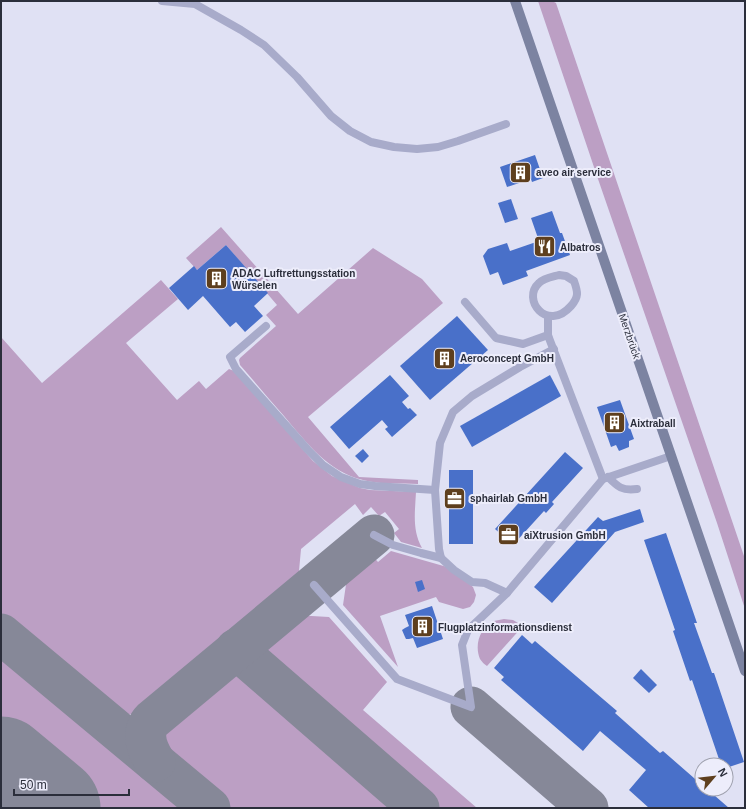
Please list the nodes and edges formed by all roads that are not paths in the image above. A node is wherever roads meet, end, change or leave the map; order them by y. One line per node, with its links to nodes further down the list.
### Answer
1 (162, 1): 3 (lane)
2 (515, 1): 10 (main road, Merzbrück)
3 (195, 3): 4 (lane)
4 (506, 124)
5 (465, 302): 8 (lane)
6 (548, 316): 6 (lane); 8 (lane)
7 (266, 326): 13 (lane)
8 (548, 335): 9 (lane)
9 (554, 349): 11 (lane); 13 (lane)
10 (671, 456): 11 (lane); 18 (main road, Merzbrück)
11 (606, 478): 12 (lane); 17 (lane)
12 (637, 489)
13 (434, 490): 15 (lane)
14 (374, 535): 15 (lane)
15 (441, 558): 17 (lane)
16 (314, 585): 17 (lane)
17 (506, 593)
18 (745, 670)

